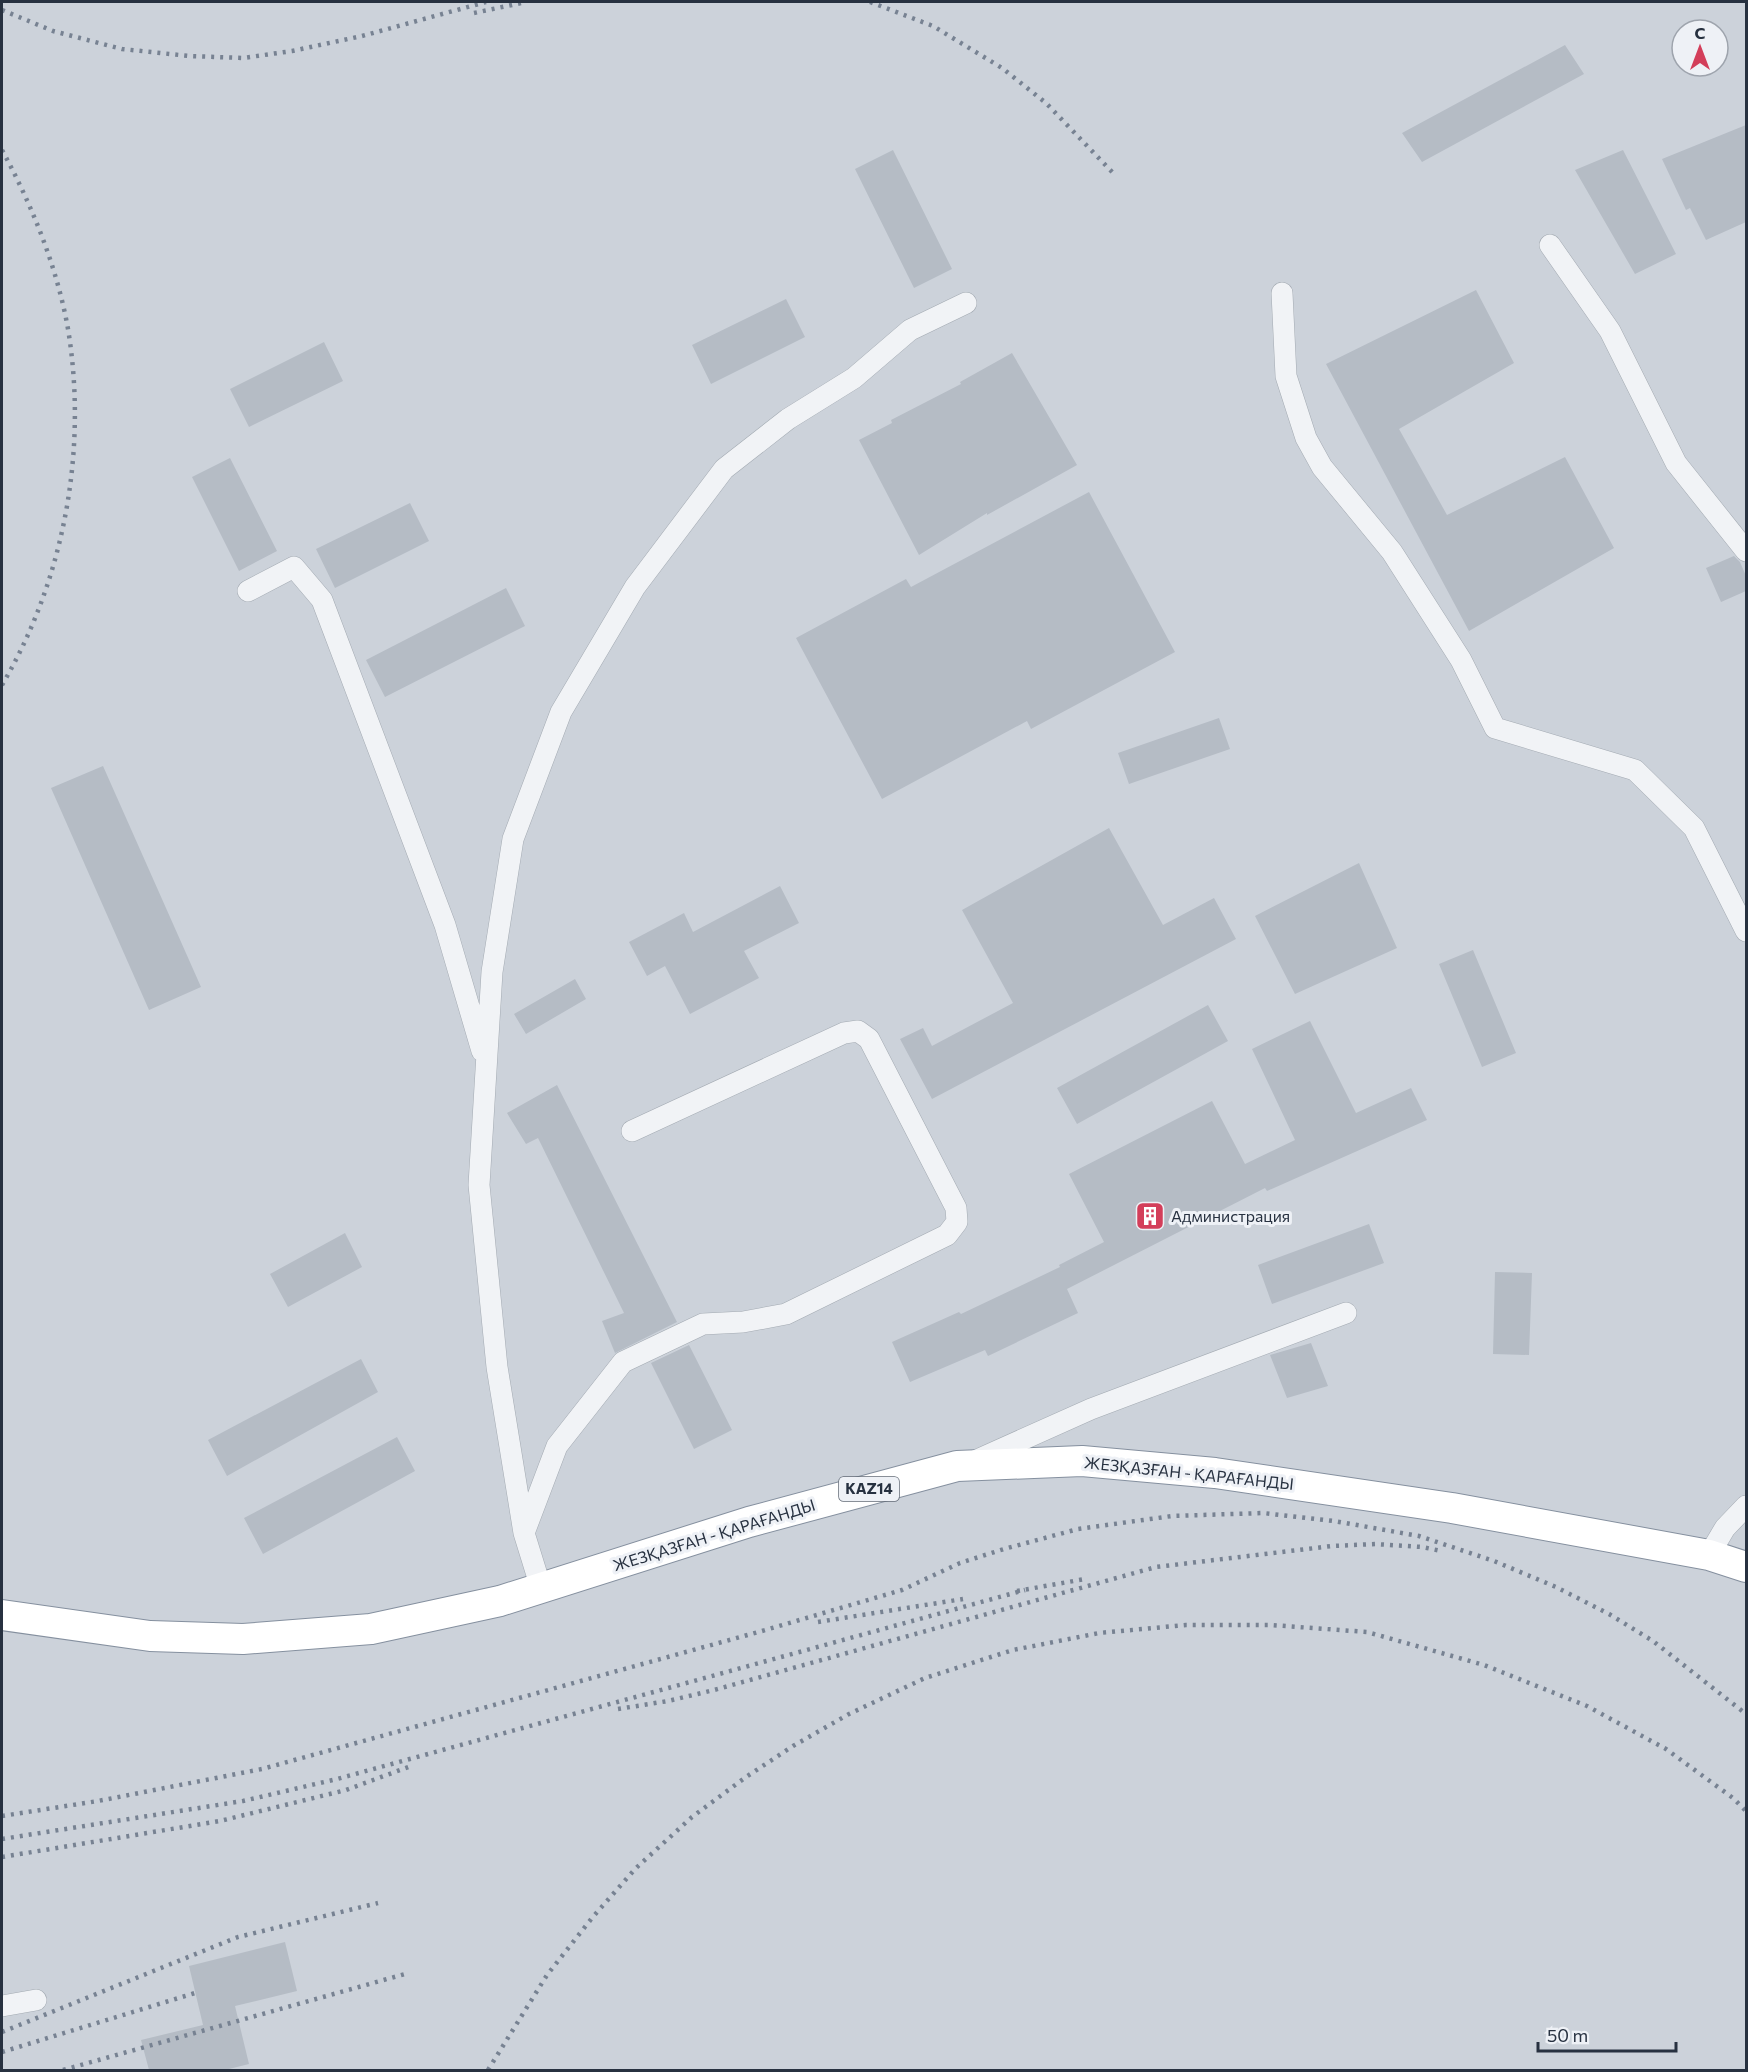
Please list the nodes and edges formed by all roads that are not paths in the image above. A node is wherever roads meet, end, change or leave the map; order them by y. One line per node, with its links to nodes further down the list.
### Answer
1 (1550, 245): 4 (lane)
2 (1282, 293): 7 (lane)
3 (966, 303): 8 (lane)
4 (1746, 551)
5 (248, 591): 8 (lane)
6 (1746, 923): 7 (lane)
7 (1746, 929)
8 (486, 1066): 13 (lane)
9 (632, 1131): 13 (lane)
10 (1346, 1313): 11 (lane)
11 (965, 1466): 14 (highway, ЖЕЗҚАЗҒАН - ҚАРАҒАНДЫ / KAZ14); 16 (highway, ЖЕЗҚАЗҒАН - ҚАРАҒАНДЫ / KAZ14)
12 (1746, 1506): 14 (lane)
13 (525, 1533): 16 (lane)
14 (1709, 1555): 15 (highway, ЖЕЗҚАЗҒАН - ҚАРАҒАНДЫ / KAZ14)
15 (1746, 1567)
16 (541, 1588): 17 (highway, ЖЕЗҚАЗҒАН - ҚАРАҒАНДЫ / KAZ14)
17 (2, 1615)
18 (36, 2000): 19 (lane)
19 (2, 2007)

